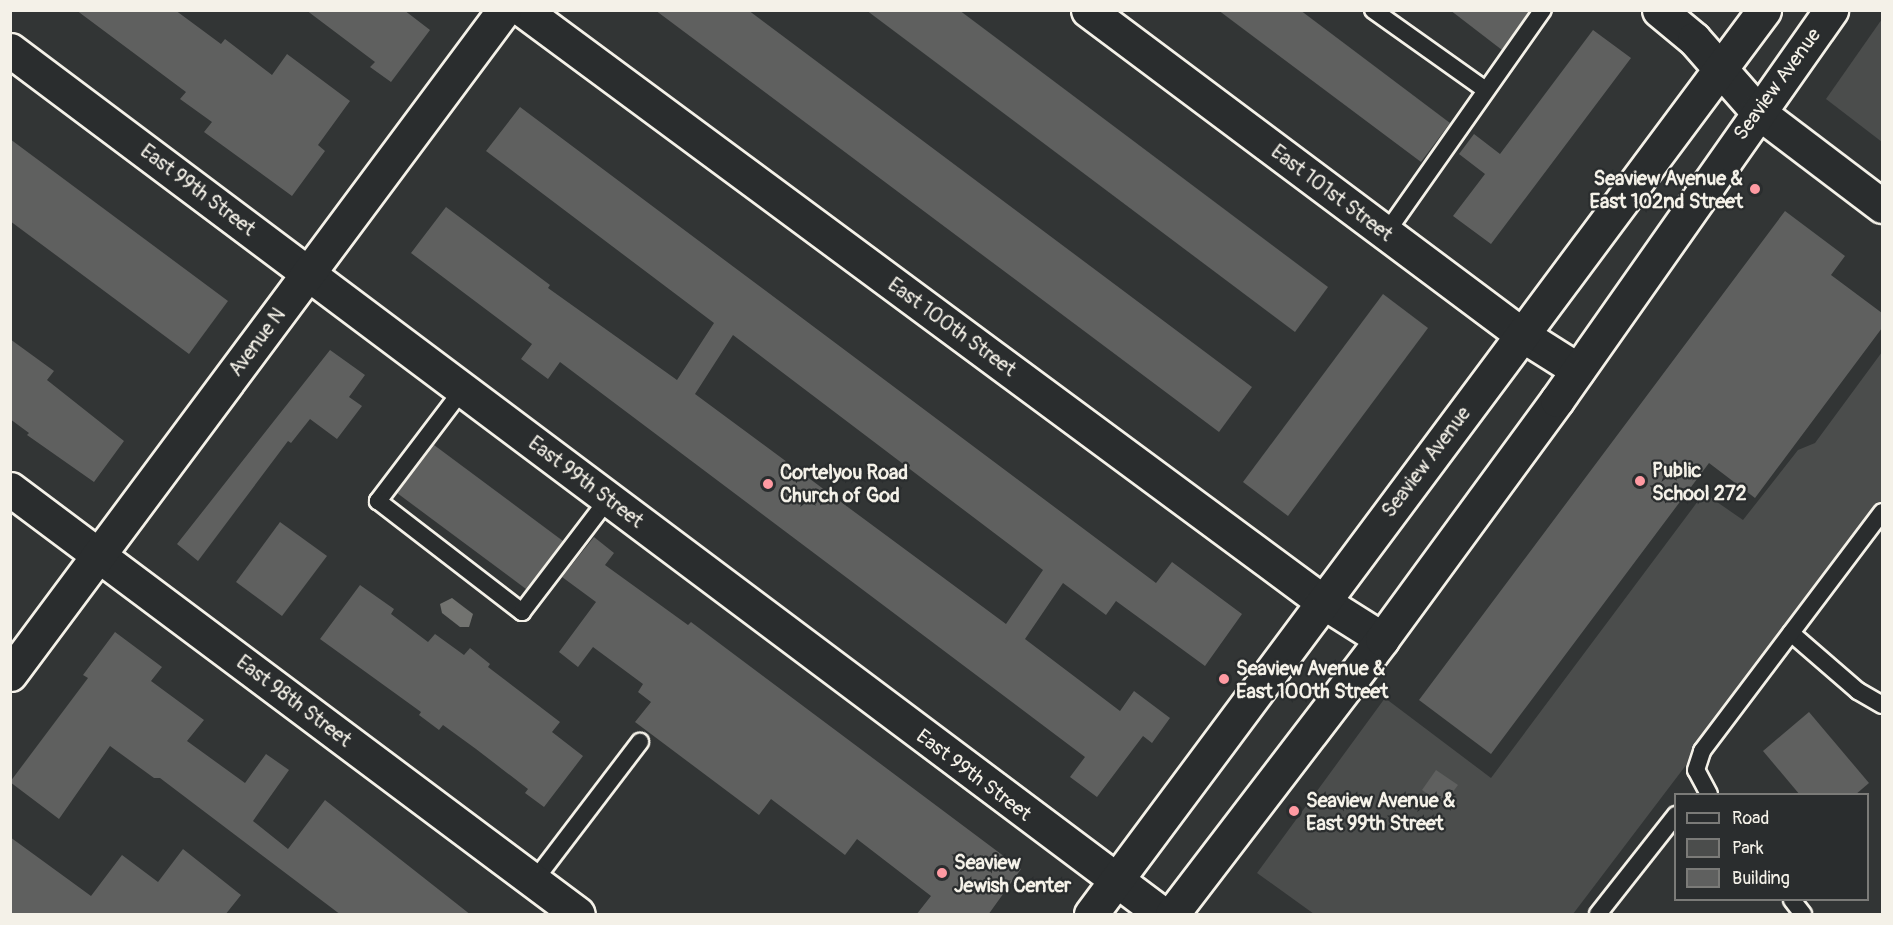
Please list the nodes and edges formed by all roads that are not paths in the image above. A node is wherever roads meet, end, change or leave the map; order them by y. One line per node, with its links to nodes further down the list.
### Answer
1 (504, 10): 15 (street, Avenue N)
2 (523, 10): 23 (street, East 100th Street)
3 (1088, 10): 14 (street, East 101st Street)
4 (1372, 10): 11 (lane)
5 (1543, 10): 11 (lane)
6 (1659, 10): 10 (street)
7 (1764, 10): 10 (street, Seaview Avenue)
8 (1831, 10): 12 (street, Seaview Avenue)
9 (10, 50): 15 (street, East 99th Street)
10 (1720, 70): 12 (street); 16 (street, Seaview Avenue)
11 (1484, 89): 14 (lane)
12 (1757, 111): 13 (street); 17 (street, Seaview Avenue)
13 (1882, 206)
14 (1386, 233): 16 (street, East 101st Street)
15 (308, 273): 18 (street, East 99th Street); 22 (street, Avenue N)
16 (1521, 334): 17 (street, East 101st Street); 23 (street, Seaview Avenue)
17 (1578, 370): 25 (street, Seaview Avenue)
18 (463, 389): 20 (street, East 99th Street); 20 (lane)
19 (10, 489): 22 (street, East 98th Street)
20 (608, 499): 32 (street, East 99th Street)
21 (1882, 512): 24 (lane)
22 (99, 555): 26 (street, Avenue N); 31 (street, East 98th Street)
23 (1322, 600): 25 (street, East 100th Street); 32 (street, Seaview Avenue)
24 (1791, 633): 27 (lane); 29 (lane)
25 (1382, 639): 37 (street, Seaview Avenue)
26 (10, 674)
27 (1882, 705)
28 (640, 742): 31 (lane)
29 (1701, 790)
30 (1674, 818): 38 (lane)
31 (534, 881): 34 (street, East 98th Street)
32 (1115, 882): 35 (street, Seaview Avenue); 36 (street, East 99th Street)
33 (1793, 901): 39 (lane)
34 (578, 915)
35 (1091, 915)
36 (1162, 915)
37 (1172, 915)
38 (1598, 915)
39 (1803, 915)

